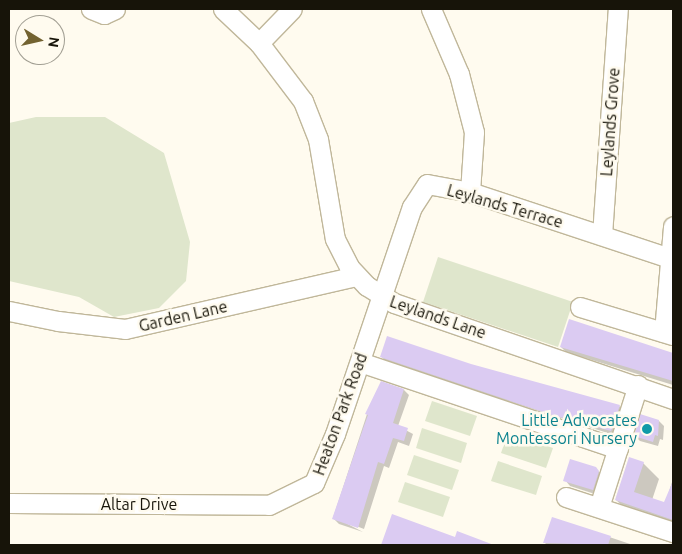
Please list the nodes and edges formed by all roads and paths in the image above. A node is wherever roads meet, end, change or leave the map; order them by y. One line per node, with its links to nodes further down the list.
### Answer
1 (91, 9): 2 (street)
2 (115, 9)
3 (223, 9): 7 (street, Leylands Lane)
4 (292, 9): 7 (street)
5 (431, 9): 8 (street)
6 (618, 9): 10 (street, Leylands Grove)
7 (259, 44): 12 (street, Leylands Lane)
8 (470, 192): 10 (street, Leylands Terrace); 13 (street, Leylands Terrace)
9 (673, 226): 11 (street)
10 (602, 235): 11 (street, Leylands Terrace)
11 (670, 258): 16 (street)
12 (356, 276): 13 (street, Leylands Lane); 15 (street, Garden Lane)
13 (380, 296): 17 (street, Heaton Park Road); 18 (street, Leylands Lane)
14 (580, 307): 16 (street)
15 (9, 311)
16 (668, 334)
17 (360, 362): 20 (street); 23 (street, Heaton Park Road)
18 (638, 385): 19 (street, Leylands Lane); 20 (street)
19 (673, 399)
20 (618, 449): 24 (street)
21 (566, 497): 24 (street)
22 (9, 503): 23 (street, Altar Drive)
23 (269, 505)
24 (599, 507): 25 (street)
25 (673, 532)

